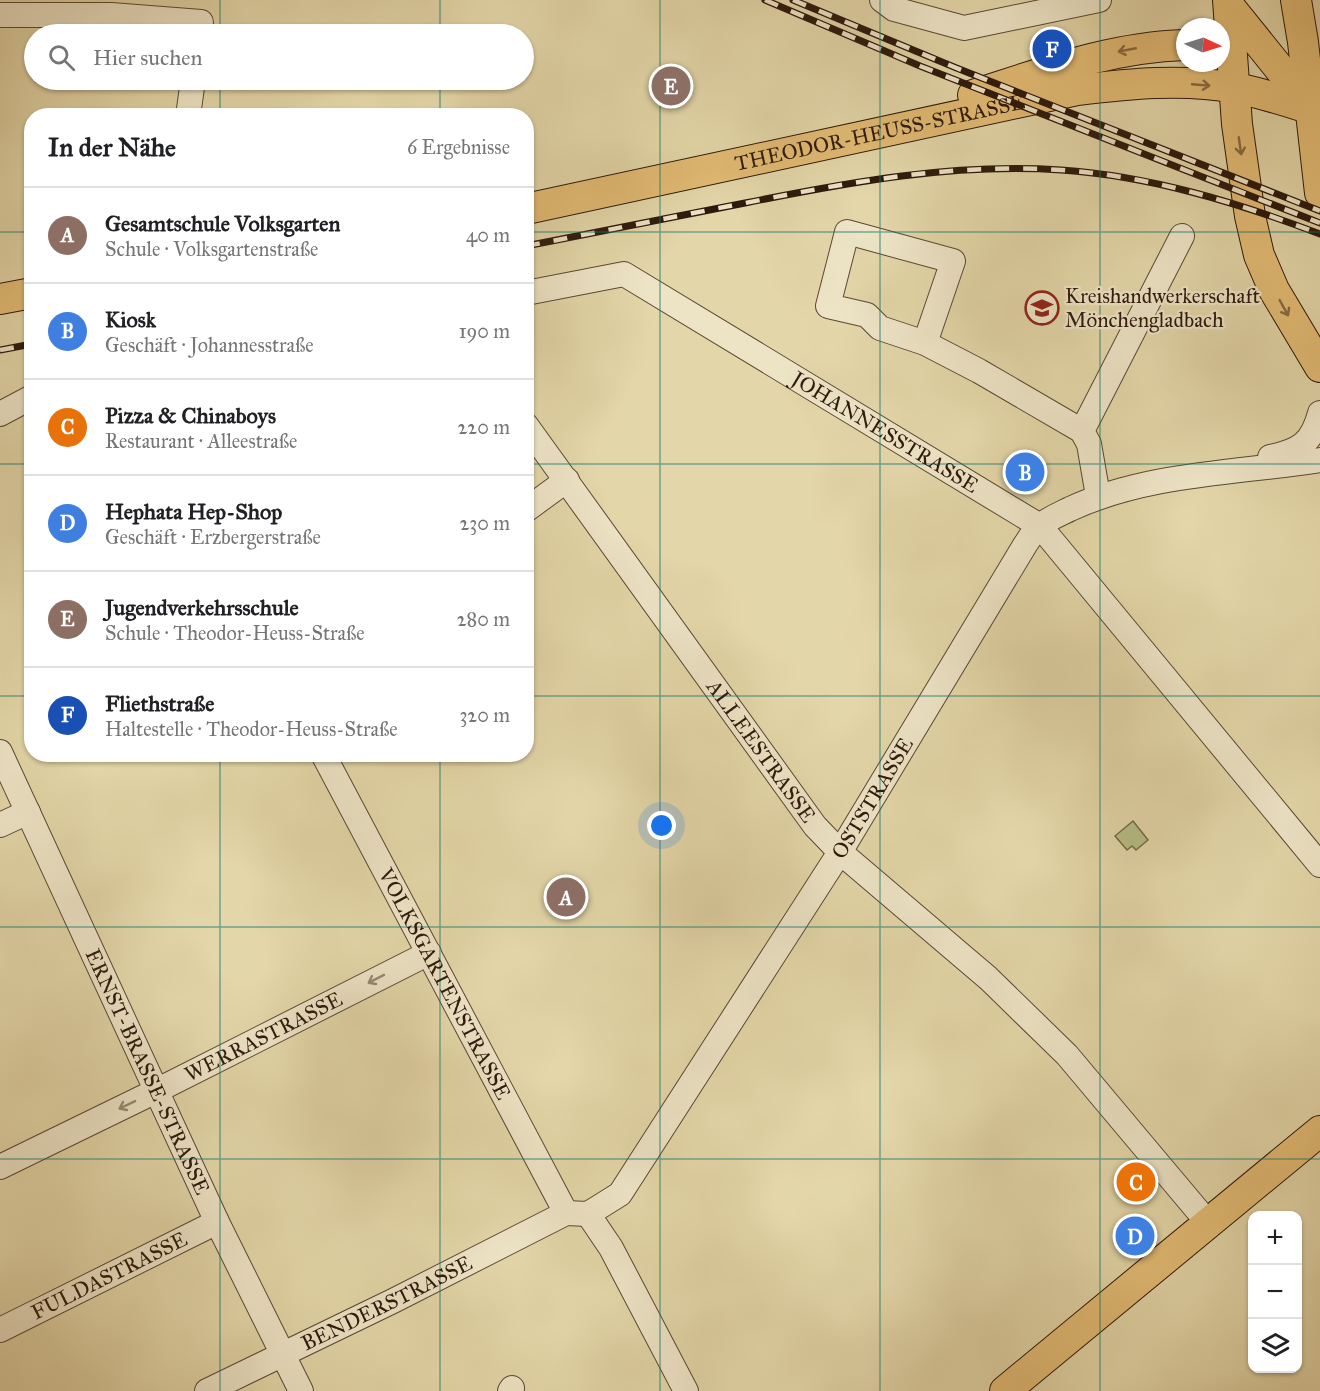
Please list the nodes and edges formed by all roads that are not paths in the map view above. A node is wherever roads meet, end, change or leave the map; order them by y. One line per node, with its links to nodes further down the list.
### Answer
1 (882, 0): 2 (street)
2 (1099, 0)
3 (1296, 0): 14 (main road)
4 (1228, 3): 7 (main road); 12 (main road)
5 (111, 8): 6 (street); 8 (street)
6 (0, 15)
7 (1227, 18)
8 (202, 19)
9 (1176, 46): 21 (main road, THEODOR-HEUSS-STRASSE, one-way to 21)
10 (1230, 48): 12 (main road)
11 (1230, 51): 17 (main road)
12 (1273, 62): 14 (main road); 19 (main road)
13 (1230, 68): 15 (main road)
14 (1314, 78): 19 (main road)
15 (1234, 88): 17 (main road, THEODOR-HEUSS-STRASSE); 23 (main road, THEODOR-HEUSS-STRASSE, one-way to 15); 31 (main road, one-way to 31)
16 (192, 90): 18 (street)
17 (1277, 99): 19 (main road, THEODOR-HEUSS-STRASSE); 20 (main road)
18 (189, 108)
19 (1316, 111): 20 (main road)
20 (1317, 159): 22 (main road)
21 (534, 188)
22 (1320, 193)
23 (534, 207)
24 (1182, 237): 35 (street)
25 (534, 291): 42 (street, JOHANNESSTRASSE)
26 (24, 294): 27 (main road)
27 (0, 299)
28 (24, 314): 29 (main road)
29 (0, 318)
30 (925, 343): 30 (street); 35 (street)
31 (1318, 368)
32 (24, 401): 34 (street)
33 (1320, 413): 38 (street, OSTSTRASSE)
34 (0, 414)
35 (1083, 431): 40 (street)
36 (534, 436): 39 (street, ALLEESTRASSE)
37 (1320, 460): 38 (street, OSTSTRASSE)
38 (1239, 469): 40 (street, OSTSTRASSE)
39 (567, 480): 41 (street); 47 (street, ALLEESTRASSE)
40 (1098, 496): 42 (street, OSTSTRASSE)
41 (534, 504)
42 (1040, 526): 47 (street, OSTSTRASSE); 48 (street, JOHANNESSTRASSE)
43 (0, 752): 45 (street, ERNST-BRASSE-STRASSE)
44 (327, 762): 49 (street, VOLKSGARTENSTRASSE)
45 (28, 812): 46 (street); 50 (street, ERNST-BRASSE-STRASSE)
46 (0, 825)
47 (840, 852): 53 (street, OSTSTRASSE); 55 (street, ALLEESTRASSE)
48 (1320, 865)
49 (429, 953): 50 (street, WERRASTRASSE, one-way to 50); 53 (street, VOLKSGARTENSTRASSE)
50 (156, 1091): 52 (street, WERRASTRASSE, one-way to 52); 54 (street, ERNST-BRASSE-STRASSE)
51 (1320, 1131): 55 (main road)
52 (0, 1167)
53 (577, 1214): 57 (street, BENDERSTRASSE); 60 (street, VOLKSGARTENSTRASSE)
54 (217, 1222): 56 (street, FULDASTRASSE); 57 (street, ERNST-BRASSE-STRASSE)
55 (1209, 1224): 61 (main road)
56 (0, 1330)
57 (283, 1355): 58 (street, BENDERSTRASSE); 59 (street, ERNST-BRASSE-STRASSE)
58 (207, 1391)
59 (301, 1391)
60 (686, 1391)
61 (1005, 1391)

